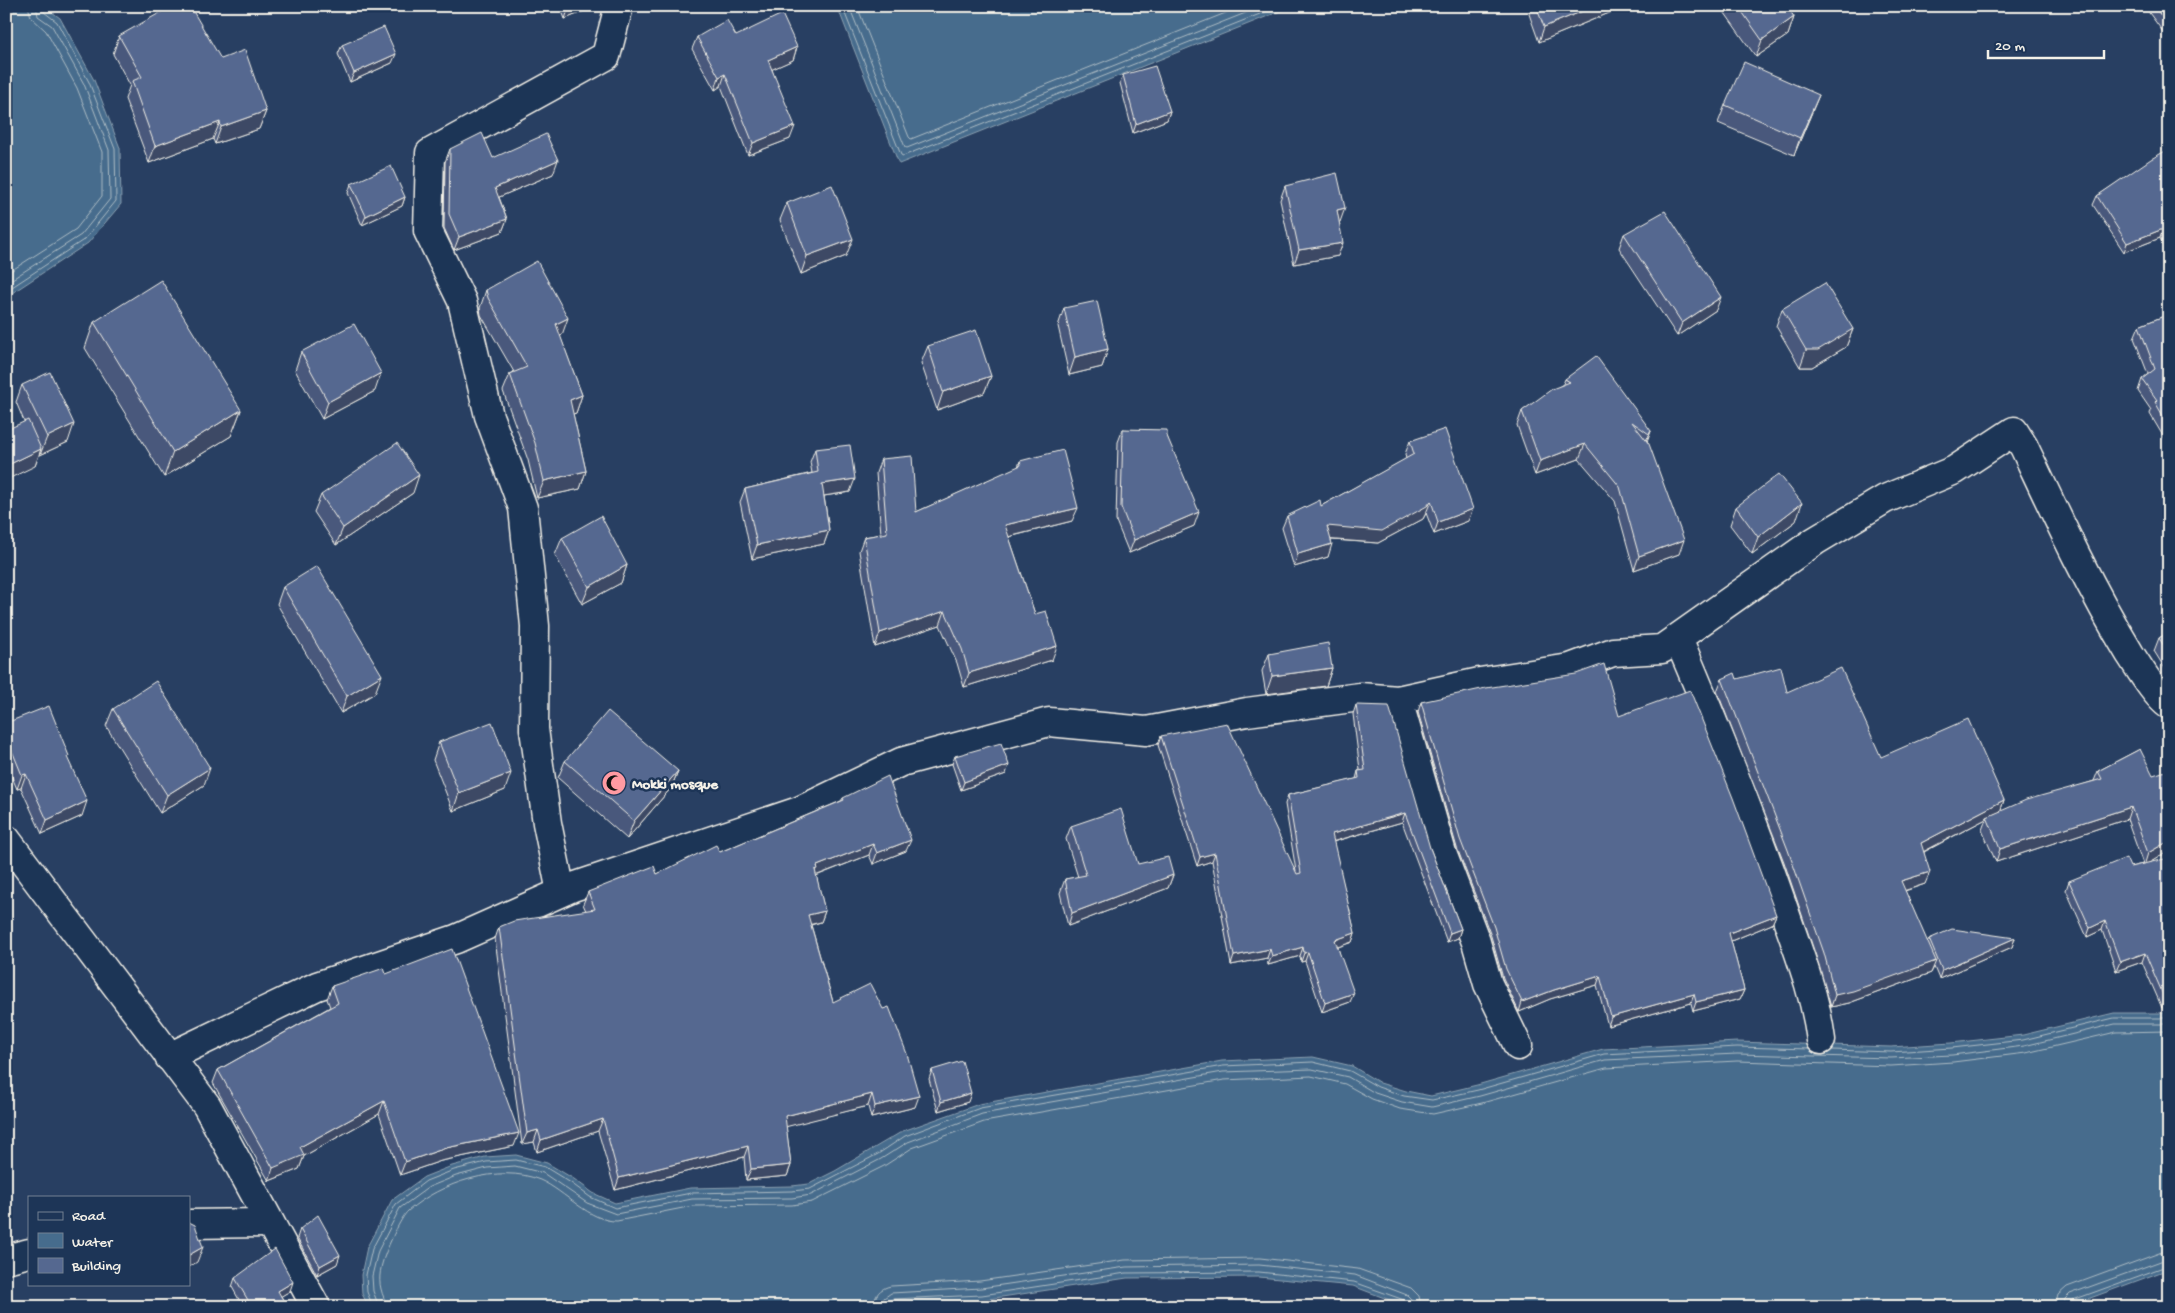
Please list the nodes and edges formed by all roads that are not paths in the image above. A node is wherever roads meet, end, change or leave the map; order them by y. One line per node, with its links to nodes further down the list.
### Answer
1 (619, 6): 6 (street)
2 (1678, 638): 3 (street); 4 (street); 7 (street)
3 (1398, 700): 6 (street); 8 (street)
4 (2169, 705)
5 (6, 839): 9 (street)
6 (561, 892): 9 (street)
7 (1821, 1040)
8 (1518, 1046)
9 (170, 1057): 10 (street)
10 (270, 1222): 11 (street); 14 (street)
11 (190, 1224)
12 (28, 1253): 13 (street)
13 (6, 1259)
14 (316, 1307)

